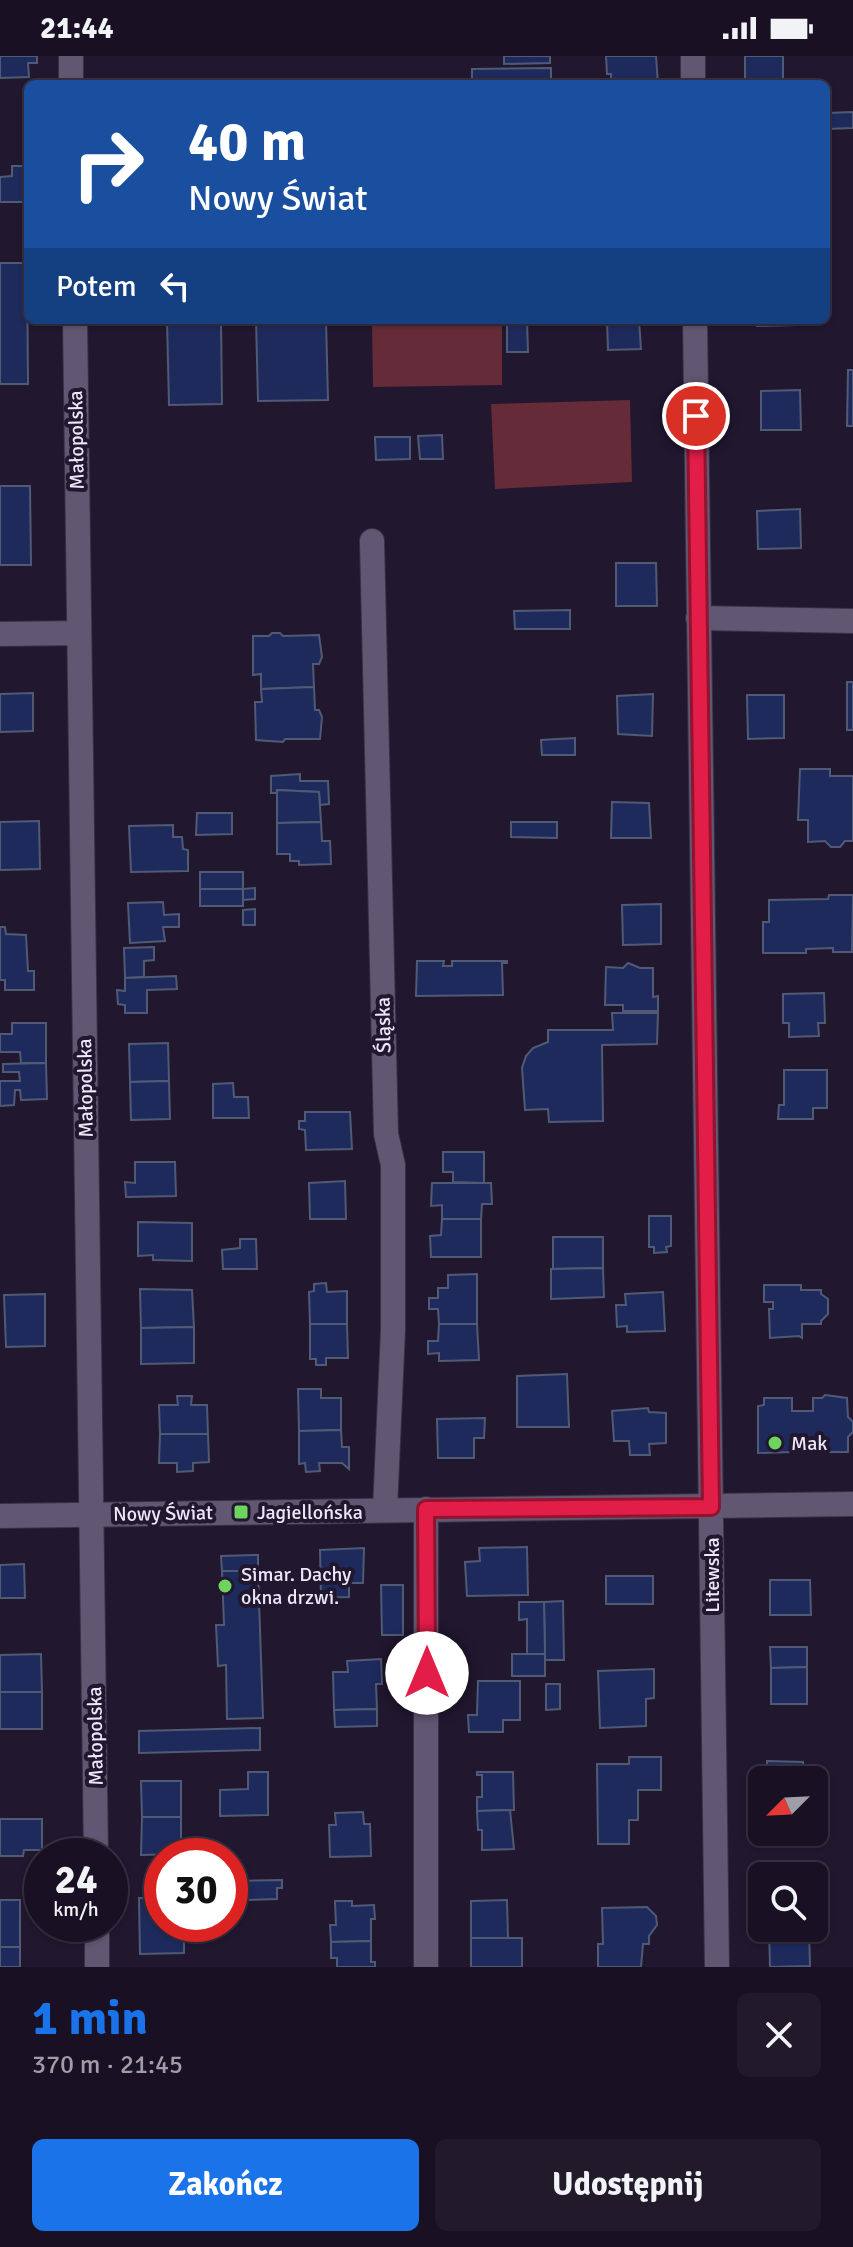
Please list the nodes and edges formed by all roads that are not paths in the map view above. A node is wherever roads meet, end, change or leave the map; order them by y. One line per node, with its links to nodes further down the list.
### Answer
1 (71, 56): 3 (street)
2 (693, 56): 4 (street)
3 (71, 80)
4 (693, 80)
5 (75, 324): 10 (street, Małopolska)
6 (695, 324): 8 (street, Litewska)
7 (372, 541): 14 (street, Śląska)
8 (698, 618): 9 (street); 13 (street, Litewska)
9 (853, 621)
10 (79, 633): 11 (street); 16 (street, Małopolska)
11 (0, 634)
12 (853, 1504): 13 (street, Nowy Świat)
13 (711, 1507): 15 (street, Nowy Świat); 22 (street, Litewska)
14 (385, 1509): 15 (street, Nowy Świat); 16 (street, Nowy Świat)
15 (426, 1509): 21 (street)
16 (93, 1515): 17 (street, Nowy Świat); 18 (street, Małopolska)
17 (0, 1516)
18 (96, 1838)
19 (97, 1942): 20 (street)
20 (97, 1967)
21 (426, 1967)
22 (717, 1967)

